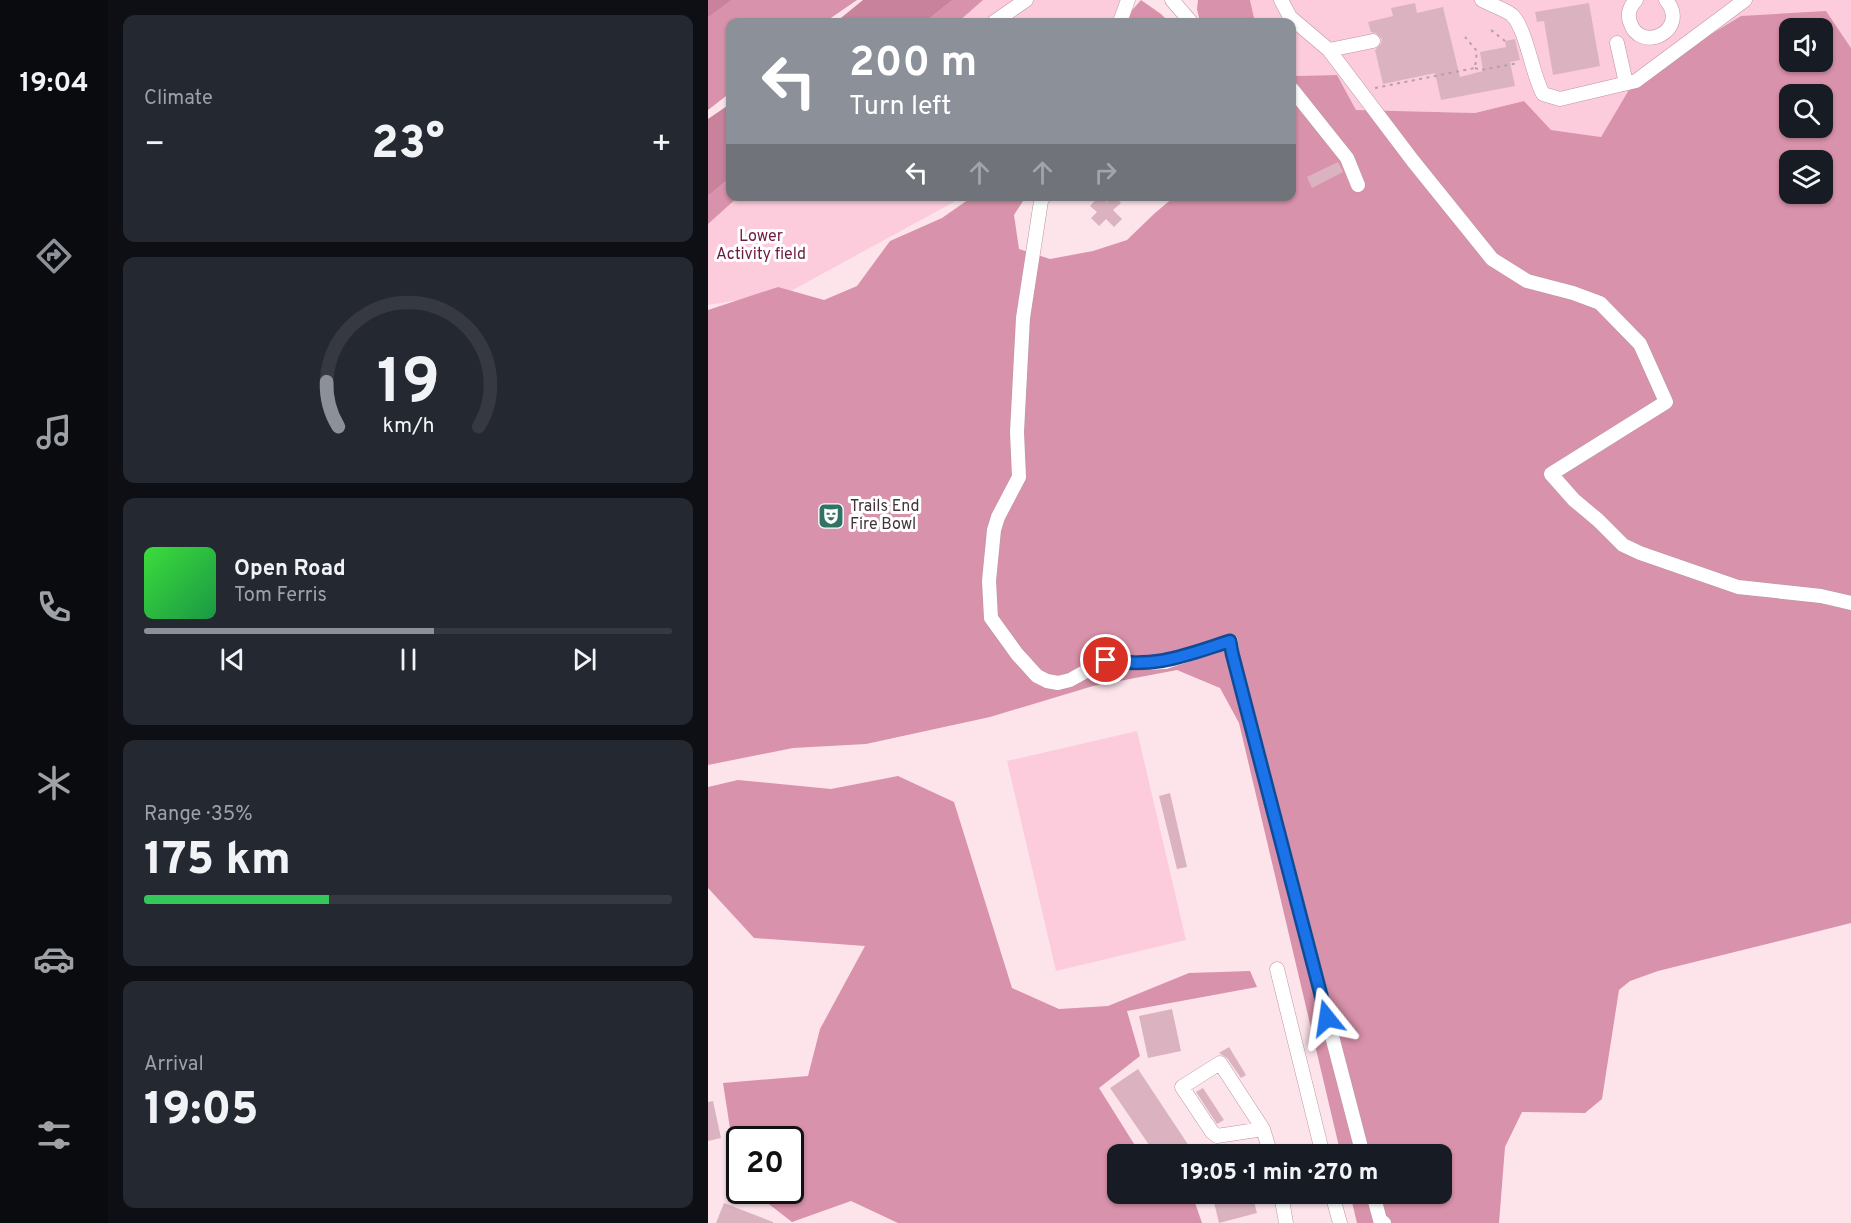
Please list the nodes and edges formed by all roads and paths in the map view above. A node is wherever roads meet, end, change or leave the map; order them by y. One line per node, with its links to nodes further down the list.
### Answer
1 (1026, 0): 9 (street)
2 (1128, 0): 10 (street)
3 (1172, 0): 11 (street)
4 (1281, 0): 12 (street)
5 (1482, 0): 24 (street)
6 (1636, 0): 15 (street)
7 (1666, 0): 15 (street)
8 (1745, 0): 21 (street)
9 (1000, 18)
10 (1121, 18)
11 (1188, 18)
12 (1291, 18)
13 (1296, 22): 20 (street)
14 (1491, 30): 18 (path)
15 (1666, 32): 21 (street)
16 (1465, 37): 23 (path)
17 (1373, 40): 20 (street)
18 (1505, 41)
19 (1617, 44): 24 (street)
20 (1329, 50): 25 (street)
21 (1677, 51): 24 (street)
22 (1521, 63): 23 (path)
23 (1475, 68): 25 (path)
24 (1626, 83)
25 (1361, 91): 29 (street)
26 (1296, 94): 27 (street)
27 (1358, 185)
28 (1041, 201): 34 (street)
29 (1851, 603)
30 (1277, 969): 33 (street)
31 (1263, 1129): 31 (street); 32 (street)
32 (1268, 1144)
33 (1320, 1144)
34 (1360, 1144)
35 (1283, 1204): 38 (street)
36 (1335, 1204): 39 (street)
37 (1376, 1204): 40 (street)
38 (1286, 1223)
39 (1340, 1223)
40 (1384, 1223)

